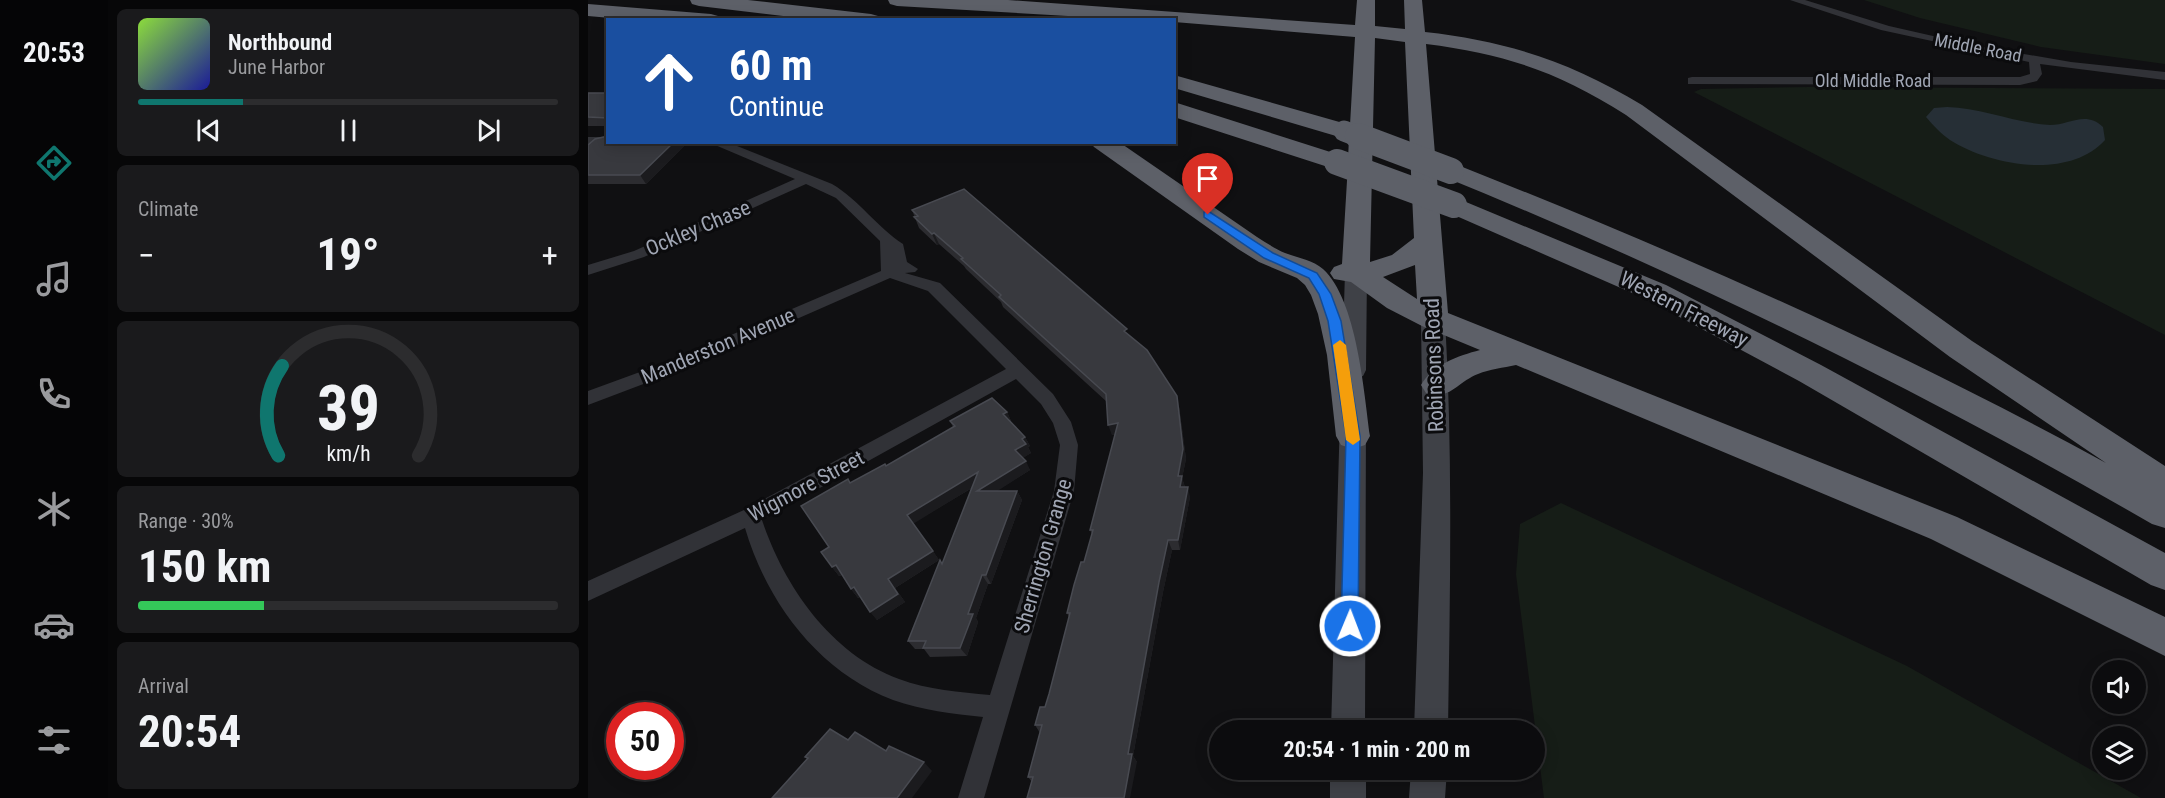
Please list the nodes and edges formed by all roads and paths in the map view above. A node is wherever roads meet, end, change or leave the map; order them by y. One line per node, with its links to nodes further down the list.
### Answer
1 (699, 0): 9 (highway)
2 (897, 0): 5 (highway)
3 (1795, 0): 10 (street, Middle Road)
4 (588, 11): 7 (highway); 8 (highway)
5 (1366, 16): 6 (highway); 24 (highway)
6 (1414, 17): 20 (highway, Robinsons Road); 31 (highway)
7 (646, 18)
8 (684, 18)
9 (854, 18)
10 (2034, 59): 11 (street, Middle Road); 12 (street, Old Middle Road)
11 (2165, 76)
12 (1692, 81)
13 (1176, 82): 32 (highway, Western Freeway, bridge)
14 (1176, 110): 34 (highway, Western Freeway, bridge)
15 (588, 141): 16 (street)
16 (606, 141)
17 (719, 144): 19 (street)
18 (1105, 144): 21 (highway)
19 (805, 179): 22 (street); 23 (street, Ockley Chase)
20 (1429, 238): 24 (highway); 25 (highway, Robinsons Road)
21 (1297, 267): 24 (highway); 30 (highway)
22 (893, 269): 27 (street, Sherrington Grange); 29 (street, Manderston Avenue)
23 (588, 270)
24 (1356, 272): 25 (highway); 30 (main road)
25 (1433, 319): 26 (highway); 28 (main road, Robinsons Road)
26 (1519, 354): 28 (highway); 36 (highway)
27 (1018, 370): 33 (street, Wigmore Street); 37 (street, Sherrington Grange)
28 (1437, 385): 39 (main road, Robinsons Road)
29 (588, 398)
30 (1353, 436): 38 (main road)
31 (2165, 484)
32 (2165, 513)
33 (751, 516): 35 (street, Wigmore Street); 37 (street)
34 (2165, 573)
35 (588, 591)
36 (2165, 637)
37 (998, 707): 42 (street, Sherrington Grange)
38 (1348, 720)
39 (1431, 720)
40 (1348, 780): 43 (main road)
41 (1428, 780): 44 (main road)
42 (971, 798)
43 (1348, 798)
44 (1427, 798)

